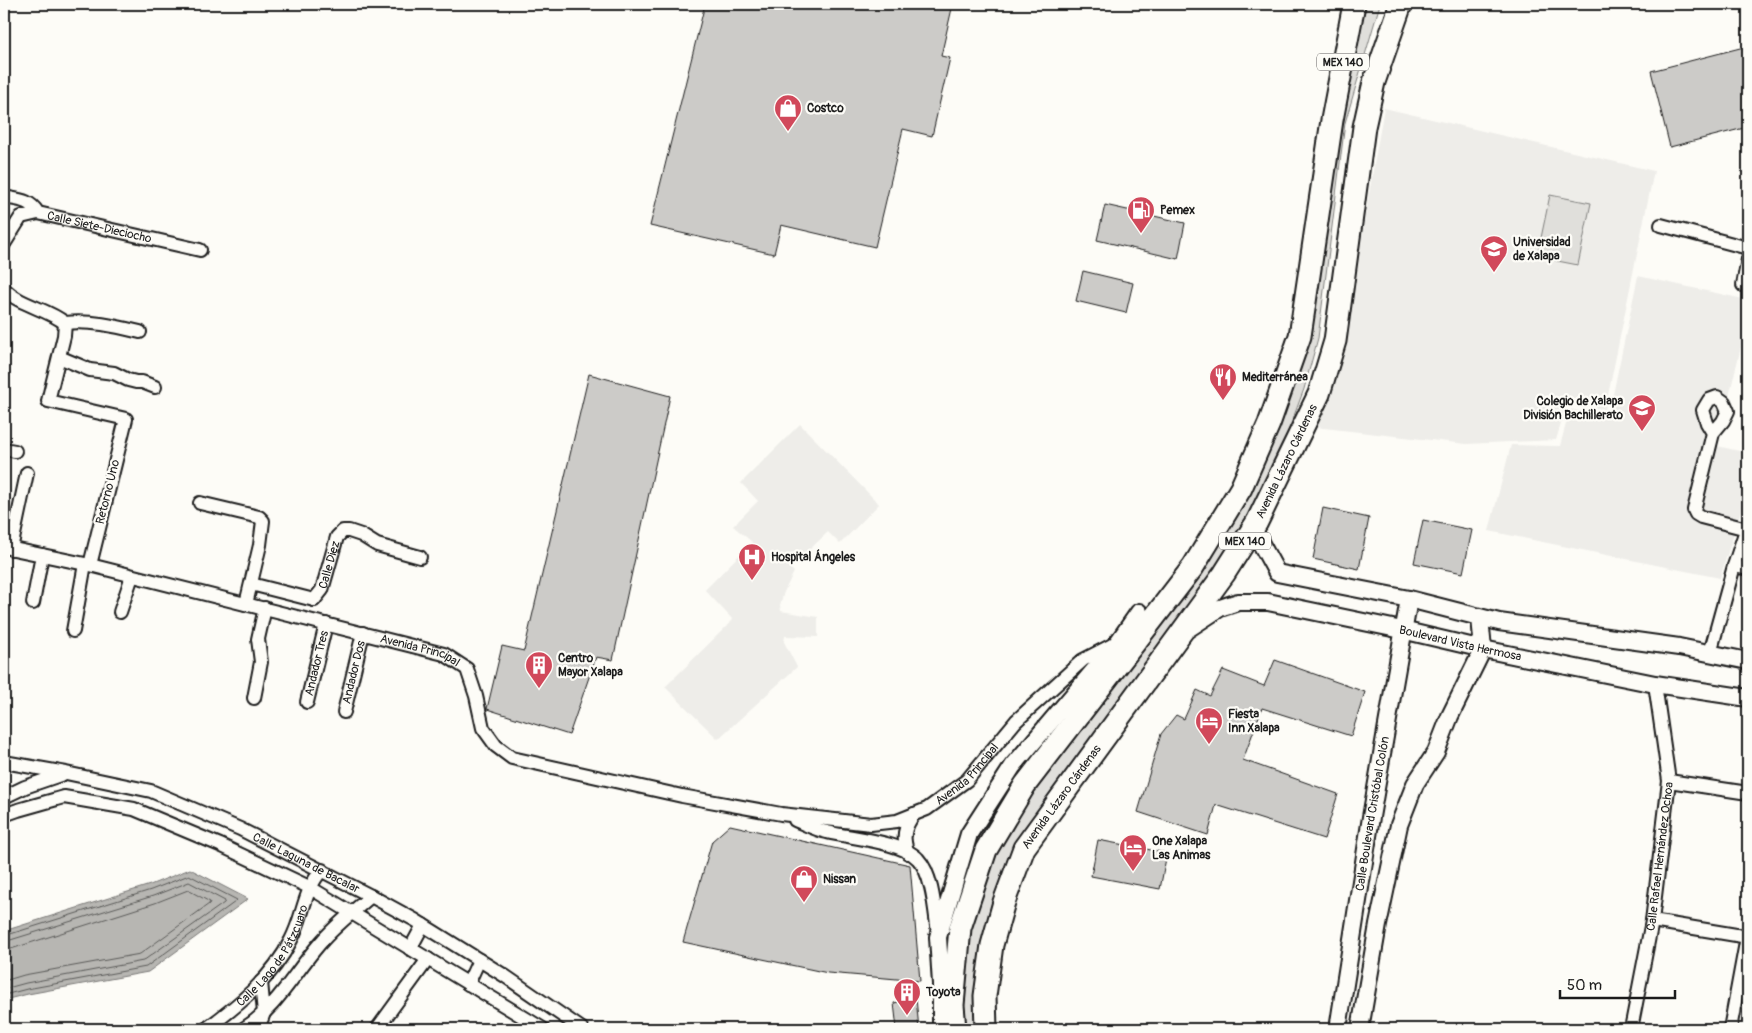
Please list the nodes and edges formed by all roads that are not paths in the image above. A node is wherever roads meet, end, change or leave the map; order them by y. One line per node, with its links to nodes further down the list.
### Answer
1 (1354, 4): 26 (highway, MEX 140)
2 (1401, 4): 20 (highway, Avenida Lázaro Cárdenas / MEX 140)
3 (4, 197): 4 (street, Calle Siete-Dieciocho)
4 (38, 213): 6 (street); 8 (street, Calle Siete-Dieciocho)
5 (1661, 225): 7 (street)
6 (4, 244)
7 (1748, 248)
8 (200, 250)
9 (1748, 259): 10 (street)
10 (1748, 286)
11 (4, 289): 12 (street)
12 (65, 323): 13 (street); 14 (street)
13 (140, 332)
14 (59, 357): 15 (street); 24 (street, Retorno Uno)
15 (155, 387)
16 (1713, 433): 19 (street)
17 (26, 473): 21 (street)
18 (200, 503): 29 (street)
19 (1747, 527): 25 (street)
20 (1253, 529): 31 (street); 43 (highway, Avenida Lázaro Cárdenas / MEX 140)
21 (7, 548): 22 (street, Avenida Principal)
22 (42, 555): 24 (street, Avenida Principal); 32 (street)
23 (420, 557): 30 (street, Calle Diez)
24 (87, 564): 28 (street, Avenida Principal); 41 (street, Retorno Uno)
25 (1734, 566): 27 (street); 46 (street)
26 (1193, 567): 36 (highway); 83 (highway, MEX 140)
27 (1748, 569)
28 (132, 576): 33 (street, Avenida Principal); 35 (street)
29 (252, 584): 30 (street); 33 (street)
30 (314, 600): 38 (street, Calle Diez)
31 (1409, 600): 37 (street); 40 (street, Calle Boulevard Cristóbal Colón)
32 (33, 603)
33 (246, 604): 34 (street, Avenida Principal)
34 (265, 608): 38 (street, Avenida Principal); 49 (street)
35 (120, 612)
36 (1139, 612): 44 (street)
37 (1480, 618): 45 (street); 46 (street)
38 (313, 620): 39 (street, Avenida Principal)
39 (326, 624): 42 (street, Avenida Principal); 51 (street, Andador Tres)
40 (1402, 630): 43 (street, Boulevard Vista Hermosa); 45 (street, Boulevard Vista Hermosa); 85 (street, Calle Boulevard Cristóbal Colón)
41 (73, 631)
42 (362, 633): 52 (street, Andador Dos); 58 (street, Avenida Principal)
43 (1180, 634): 84 (highway, Avenida Lázaro Cárdenas / MEX 140)
44 (1118, 642): 59 (street, Avenida Principal); 68 (street)
45 (1483, 649): 48 (street, Boulevard Vista Hermosa); 86 (street, Calle Boulevard Cristóbal Colón)
46 (1710, 653): 47 (street)
47 (1748, 660)
48 (1655, 684): 50 (street, Boulevard Vista Hermosa); 55 (street, Calle Rafael Hernández Ochoa)
49 (254, 698)
50 (1748, 698)
51 (307, 702)
52 (344, 712)
53 (4, 762): 54 (street, Calle Laguna de Bacalar)
54 (66, 773): 57 (street); 62 (street, Calle Laguna de Bacalar)
55 (1669, 781): 56 (street); 66 (street, Calle Rafael Hernández Ochoa)
56 (1748, 793)
57 (4, 797)
58 (781, 814): 59 (street, Avenida Principal); 61 (street, Avenida Principal)
59 (914, 814): 61 (street)
60 (4, 816): 63 (street, Calle Laguna de Bacalar)
61 (908, 853): 68 (street, Avenida Principal)
62 (322, 870): 63 (street, Calle Lago de Pátzcuaro); 64 (street, Calle Laguna de Bacalar)
63 (309, 886): 65 (street, Calle Laguna de Bacalar); 73 (street, Calle Lago de Pátzcuaro)
64 (372, 896): 65 (street, Calle Lago de Pátzcuaro); 67 (street, Calle Laguna de Bacalar)
65 (352, 913): 70 (street, Calle Laguna de Bacalar); 75 (street, Calle Lago de Pátzcuaro)
66 (1652, 920): 69 (street); 87 (street, Calle Rafael Hernández Ochoa)
67 (423, 925): 70 (street); 72 (street, Calle Laguna de Bacalar)
68 (938, 937): 82 (street)
69 (1748, 937): 88 (street)
70 (410, 949): 71 (street, Calle Laguna de Bacalar)
71 (428, 960): 74 (street, Calle Laguna de Bacalar); 79 (street)
72 (479, 960): 74 (street); 81 (street, Calle Laguna de Bacalar)
73 (261, 982): 75 (street); 76 (street, Calle Lago de Pátzcuaro)
74 (468, 984): 80 (street, Calle Laguna de Bacalar)
75 (264, 1013): 77 (street, Calle Lago de Pátzcuaro); 78 (street)
76 (206, 1029)
77 (243, 1029)
78 (258, 1029)
79 (377, 1029)
80 (544, 1029)
81 (582, 1029)
82 (941, 1029)
83 (955, 1029)
84 (986, 1029)
85 (1338, 1029)
86 (1360, 1029)
87 (1631, 1029)
88 (1730, 1029)

